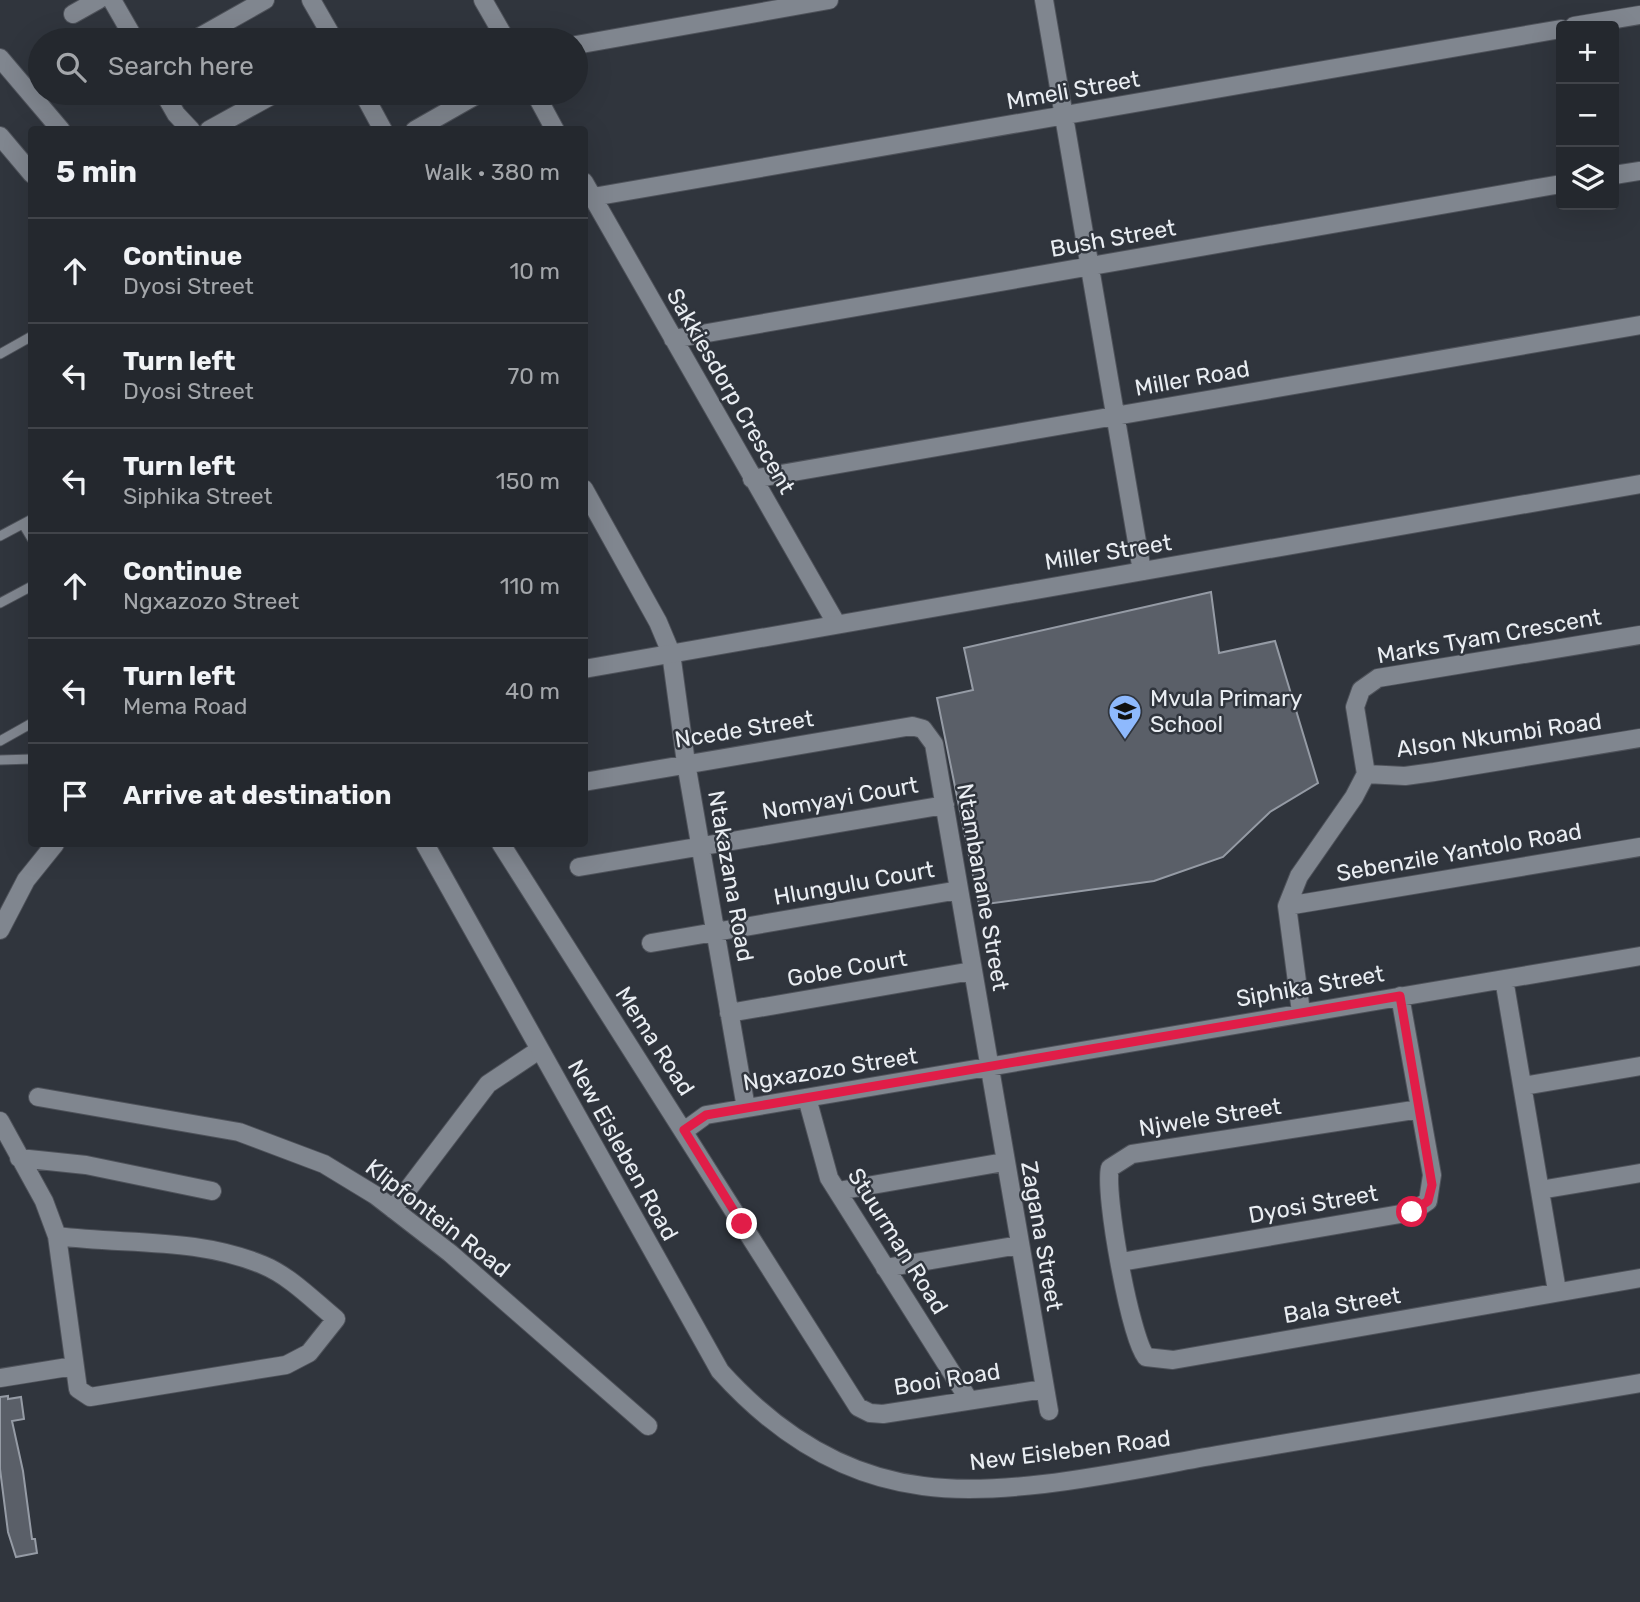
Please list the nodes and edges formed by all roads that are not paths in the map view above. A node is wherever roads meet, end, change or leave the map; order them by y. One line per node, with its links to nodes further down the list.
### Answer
1 (99, 0): 8 (street)
2 (112, 0): 11 (street)
3 (265, 0): 12 (street)
4 (311, 0): 13 (street)
5 (483, 0): 14 (street)
6 (827, 0): 16 (street)
7 (1044, 0): 25 (street)
8 (73, 14)
9 (1640, 15): 10 (street)
10 (1604, 21)
11 (128, 28)
12 (215, 28)
13 (327, 28)
14 (499, 28)
15 (1556, 30): 25 (street, Mmeli Street)
16 (588, 43)
17 (0, 58): 18 (street)
18 (28, 91)
19 (40, 105): 26 (street)
20 (171, 105): 27 (street)
21 (254, 105): 28 (street)
22 (369, 105): 29 (street)
23 (459, 105): 30 (street)
24 (541, 105): 31 (street)
25 (1063, 117): 37 (street, Mmeli Street); 38 (street)
26 (58, 126)
27 (187, 126)
28 (216, 126)
29 (381, 126)
30 (422, 126)
31 (553, 126)
32 (0, 136): 33 (street)
33 (28, 169)
34 (1640, 171): 35 (street)
35 (1619, 174)
36 (1556, 185): 38 (street, Bush Street)
37 (589, 189): 41 (street, Sakkiesdorp Crescent)
38 (1090, 268): 41 (street, Bush Street); 43 (street)
39 (1640, 326): 43 (street, Miller Road)
40 (28, 337): 42 (lane)
41 (673, 339): 44 (street, Sakkiesdorp Crescent)
42 (0, 354)
43 (1113, 416): 44 (street, Miller Road); 49 (street)
44 (752, 479): 52 (street, Sakkiesdorp Crescent)
45 (1640, 484): 49 (street, Miller Street)
46 (588, 496): 54 (street)
47 (27, 522): 48 (lane)
48 (0, 536)
49 (1142, 571): 52 (street, Miller Street)
50 (28, 588): 51 (lane)
51 (0, 603)
52 (835, 623): 54 (street, Miller Street)
53 (1640, 635): 63 (street, Marks Tyam Crescent)
54 (671, 653): 55 (street, Miller Street); 62 (street, Ntakazana Road)
55 (588, 667)
56 (28, 725): 59 (lane)
57 (912, 726): 62 (street, Ncede Street); 65 (street, Ntambanane Street)
58 (1640, 738): 63 (street, Alson Nkumbi Road)
59 (0, 741)
60 (28, 758): 61 (lane)
61 (0, 760)
62 (686, 763): 64 (street, Ncede Street); 69 (street, Ntakazana Road)
63 (1366, 774): 73 (street)
64 (588, 781)
65 (945, 805): 69 (street, Nomyayi Court); 72 (street, Ntambanane Street)
66 (53, 847): 74 (street)
67 (427, 847): 83 (street, New Eisleben Road)
68 (503, 847): 92 (street, Mema Road)
69 (702, 847): 71 (street, Nomyayi Court); 75 (street, Ntakazana Road)
70 (1640, 847): 73 (street, Sebenzile Yantolo Road)
71 (579, 867)
72 (959, 890): 75 (street, Hlungulu Court); 78 (street, Ntambanane Street)
73 (1287, 906): 81 (street)
74 (0, 929)
75 (715, 932): 76 (street, Hlungulu Court); 82 (street, Ntakazana Road)
76 (652, 943)
77 (1640, 956): 79 (street, Siphika Street)
78 (972, 971): 82 (street, Gobe Court); 85 (street, Ntambanane Street)
79 (1504, 979): 80 (street, Siphika Street); 86 (street)
80 (1400, 996): 81 (street, Siphika Street); 90 (street, Dyosi Street)
81 (1301, 1012): 85 (street, Siphika Street)
82 (729, 1013): 89 (street, Ntakazana Road)
83 (539, 1050): 99 (street); 109 (street, New Eisleben Road)
84 (1640, 1066): 86 (street)
85 (989, 1068): 88 (street, Ngxazozo Street); 94 (street, Zagana Street)
86 (1524, 1086): 96 (street)
87 (38, 1097): 99 (street, Klipfontein Road)
88 (807, 1098): 89 (street, Ngxazozo Street); 98 (street, Stuurman Road)
89 (746, 1108): 92 (street, Ngxazozo Street)
90 (1420, 1109): 102 (street, Dyosi Street); 102 (street, Njwele Street)
91 (0, 1121): 93 (street)
92 (684, 1130): 112 (street, Mema Road)
93 (19, 1158): 97 (street); 100 (street)
94 (1004, 1162): 98 (street); 101 (street, Zagana Street)
95 (1640, 1173): 96 (street)
96 (1540, 1190): 105 (street)
97 (212, 1191)
98 (838, 1191): 103 (street, Stuurman Road)
99 (393, 1209): 114 (street, Klipfontein Road)
100 (57, 1236): 107 (street); 107 (street)
101 (1019, 1245): 103 (street); 110 (street, Zagana Street)
102 (1121, 1262): 106 (street, Njwele Street)
103 (886, 1268): 111 (street, Stuurman Road)
104 (1640, 1278): 105 (street, Bala Street)
105 (1557, 1292): 106 (street, Bala Street)
106 (1140, 1349)
107 (75, 1366): 108 (street)
108 (0, 1378)
109 (1640, 1383)
110 (1044, 1388): 111 (street, Booi Road); 113 (street, Zagana Street)
111 (969, 1400): 112 (street, Booi Road)
112 (858, 1407)
113 (1049, 1411)
114 (648, 1426)

